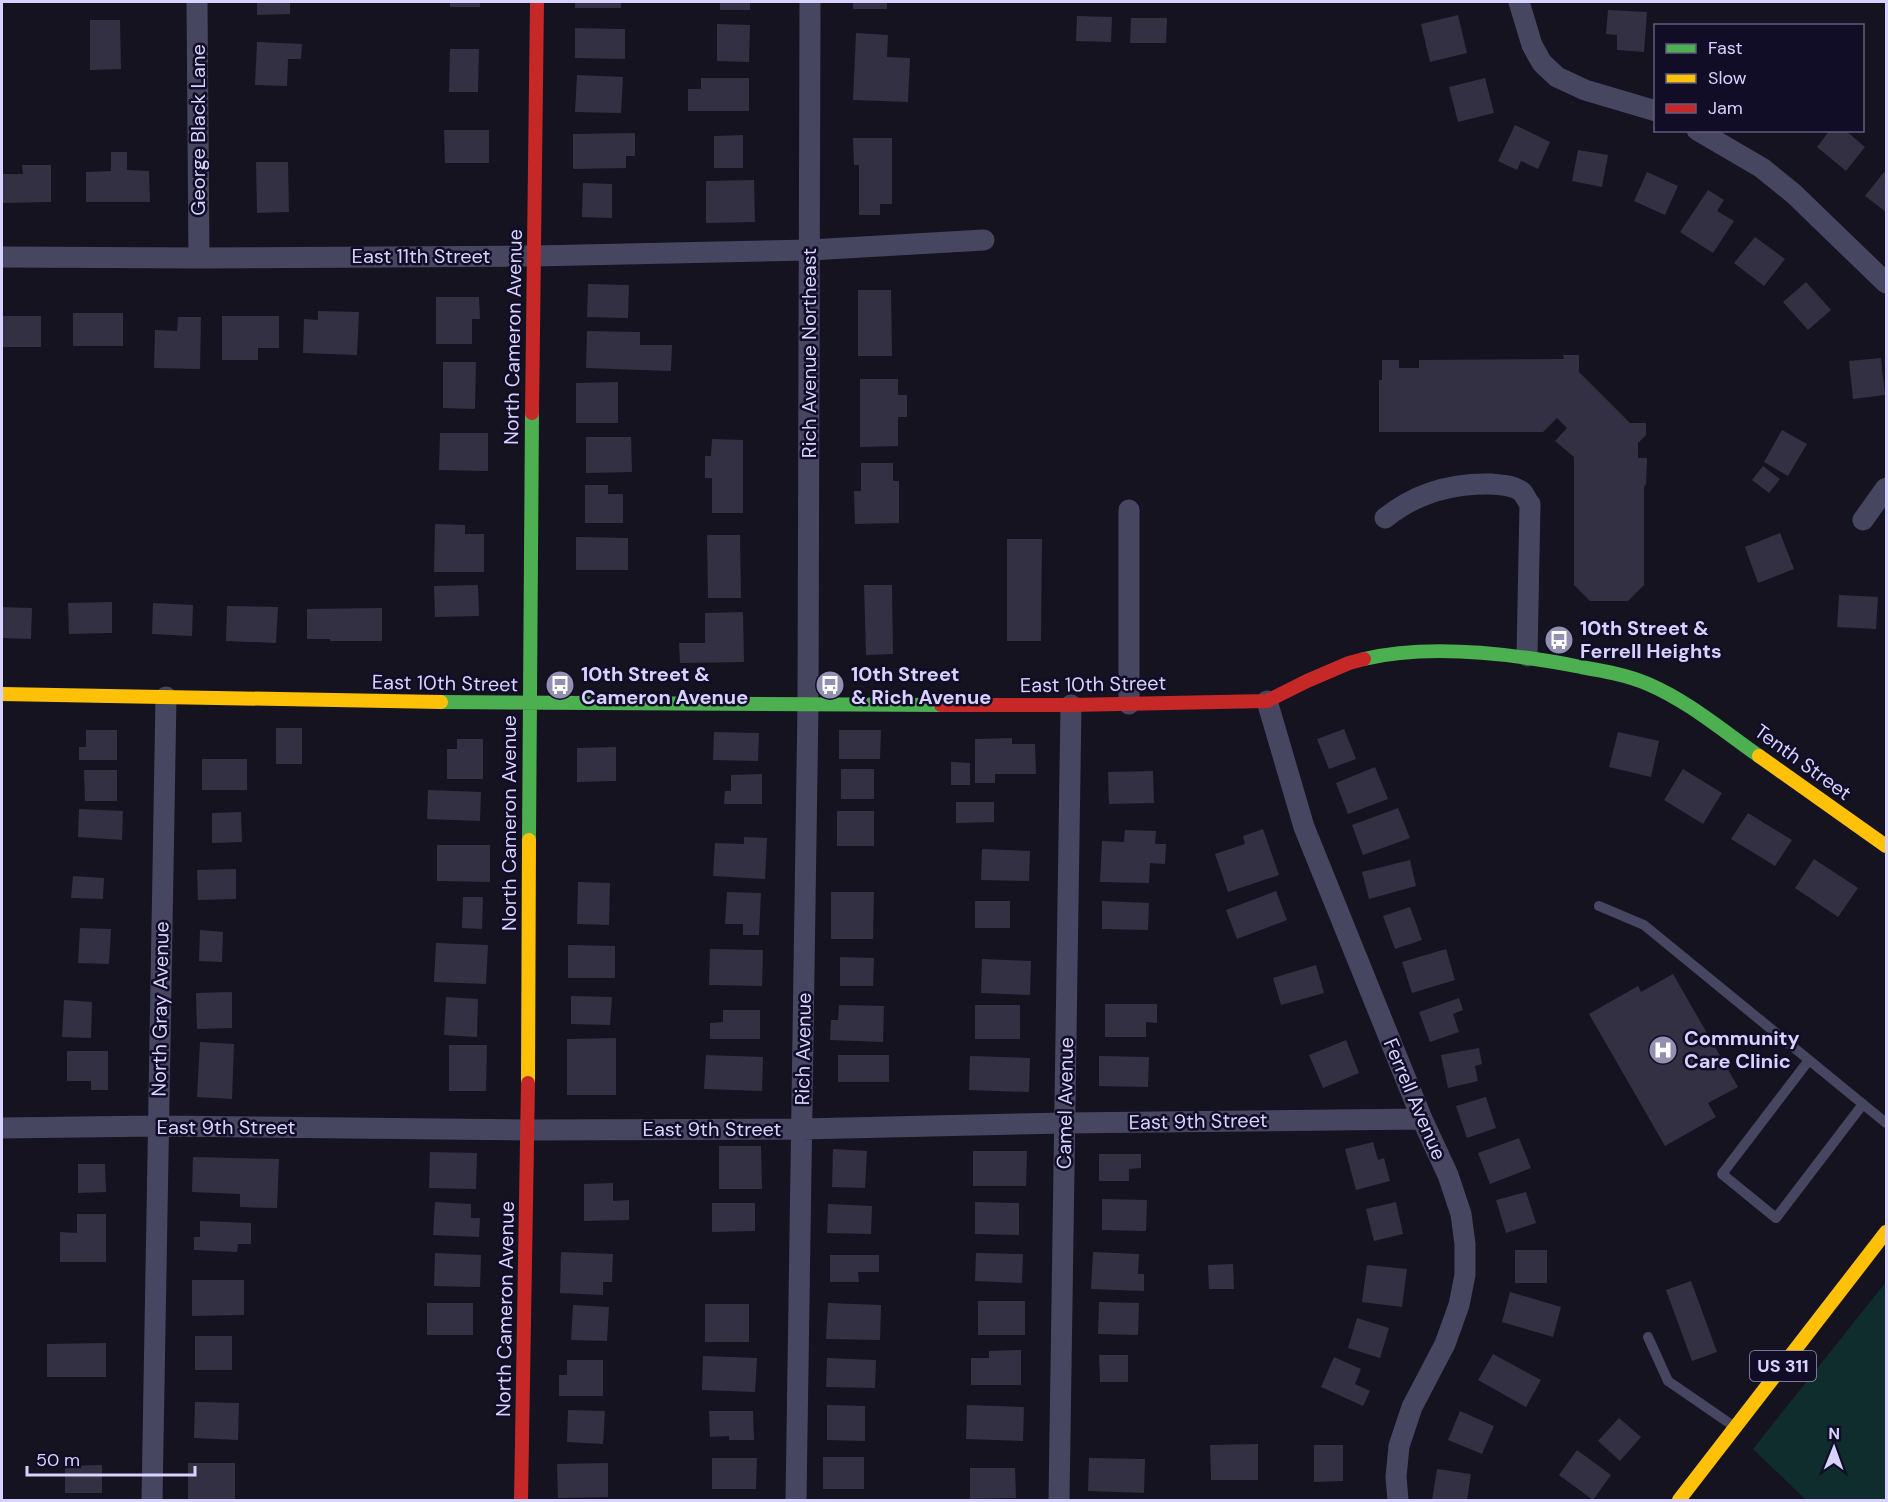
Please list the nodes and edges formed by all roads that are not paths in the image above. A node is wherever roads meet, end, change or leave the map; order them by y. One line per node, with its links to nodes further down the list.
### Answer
1 (197, 2): 11 (street, George Black Lane)
2 (537, 2): 9 (street, North Cameron Avenue)
3 (810, 2): 8 (street, Rich Avenue Northeast)
4 (1519, 2): 5 (street)
5 (1654, 110)
6 (1700, 132): 12 (street)
7 (984, 240): 8 (street, East 11th Street)
8 (810, 250): 9 (street, East 11th Street); 23 (street, Rich Avenue Northeast)
9 (533, 255): 11 (street, East 11th Street); 21 (street, North Cameron Avenue)
10 (2, 257): 11 (street, East 11th Street)
11 (199, 258)
12 (1887, 283)
13 (1887, 488): 16 (street)
14 (1129, 510): 22 (street)
15 (1385, 518): 17 (street)
16 (1863, 520)
17 (1527, 656): 20 (street, East 10th Street); 25 (street, Tenth Street)
18 (2, 694): 19 (street, East 10th Street)
19 (166, 697): 21 (street, East 10th Street); 32 (street, North Gray Avenue)
20 (1268, 701): 22 (street, East 10th Street); 29 (street, Ferrell Avenue)
21 (529, 704): 23 (street, East 10th Street); 35 (street, North Cameron Avenue)
22 (1129, 704): 24 (street, East 10th Street)
23 (808, 705): 24 (street, East 10th Street); 34 (street, Rich Avenue)
24 (1071, 705): 30 (street, Camel Avenue)
25 (1887, 846)
26 (1599, 906): 27 (lane)
27 (1809, 1060): 28 (lane); 28 (lane)
28 (1863, 1104): 31 (lane)
29 (1422, 1119): 30 (street, East 9th Street); 43 (street, Ferrell Avenue)
30 (1065, 1123): 34 (street, East 9th Street); 42 (street, Camel Avenue)
31 (1887, 1123)
32 (158, 1126): 33 (street, East 9th Street); 35 (street, East 9th Street); 39 (street, North Gray Avenue)
33 (2, 1128)
34 (802, 1129): 35 (street, East 9th Street); 41 (street, Rich Avenue)
35 (528, 1130): 40 (street, North Cameron Avenue)
36 (1887, 1232): 38 (street, US 311)
37 (1648, 1337): 38 (lane)
38 (1735, 1428): 44 (street, US 311)
39 (152, 1500)
40 (521, 1500)
41 (796, 1500)
42 (1059, 1500)
43 (1398, 1500)
44 (1679, 1500)

